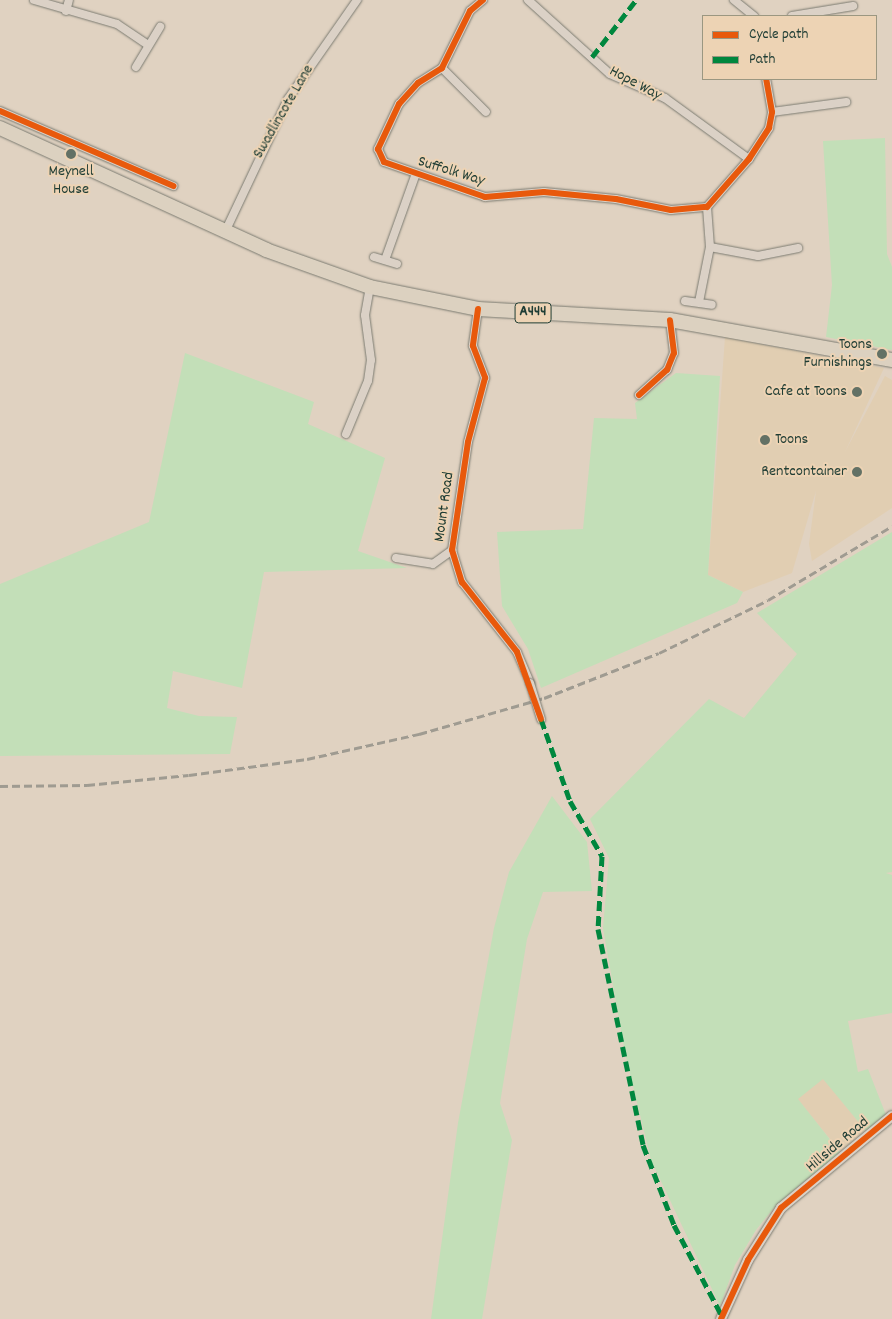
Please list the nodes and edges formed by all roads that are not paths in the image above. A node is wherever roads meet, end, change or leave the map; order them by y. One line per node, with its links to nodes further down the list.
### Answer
1 (34, 0): 8 (street)
2 (69, 0): 8 (street)
3 (357, 0): 27 (street, Swadlincote Lane)
4 (483, 0): 14 (street)
5 (528, 0): 23 (street, Hope Way)
6 (734, 0): 9 (street)
7 (852, 6): 10 (street)
8 (66, 11): 12 (street)
9 (753, 15)
10 (798, 15)
11 (160, 27): 12 (street)
12 (147, 44): 13 (street)
13 (136, 67)
14 (442, 68): 18 (street); 24 (street, Suffolk Way)
15 (766, 80): 19 (street)
16 (846, 102): 19 (street)
17 (0, 111): 21 (street)
18 (486, 112)
19 (772, 112): 23 (street)
20 (0, 128): 22 (highway, A444)
21 (52, 134): 22 (street); 25 (street)
22 (44, 149): 27 (highway, A444)
23 (749, 159): 26 (street)
24 (415, 176): 26 (street, Suffolk Way); 31 (street)
25 (173, 186)
26 (707, 207): 28 (street)
27 (225, 232): 33 (highway, A444)
28 (710, 247): 29 (street); 35 (street)
29 (798, 248)
30 (374, 257): 31 (street)
31 (385, 260): 32 (street)
32 (397, 264)
33 (370, 287): 37 (highway, A444); 41 (street)
34 (685, 301): 35 (street)
35 (699, 302): 36 (street)
36 (712, 305)
37 (478, 309): 38 (highway, A444); 42 (street, Mount Road)
38 (670, 320): 39 (highway, A444); 40 (street)
39 (892, 360)
40 (639, 395)
41 (346, 434)
42 (452, 550): 43 (street); 44 (street, Mount Road, bridge)
43 (396, 558)
44 (541, 719)
45 (892, 1116): 46 (street, Hillside Road)
46 (721, 1319)

